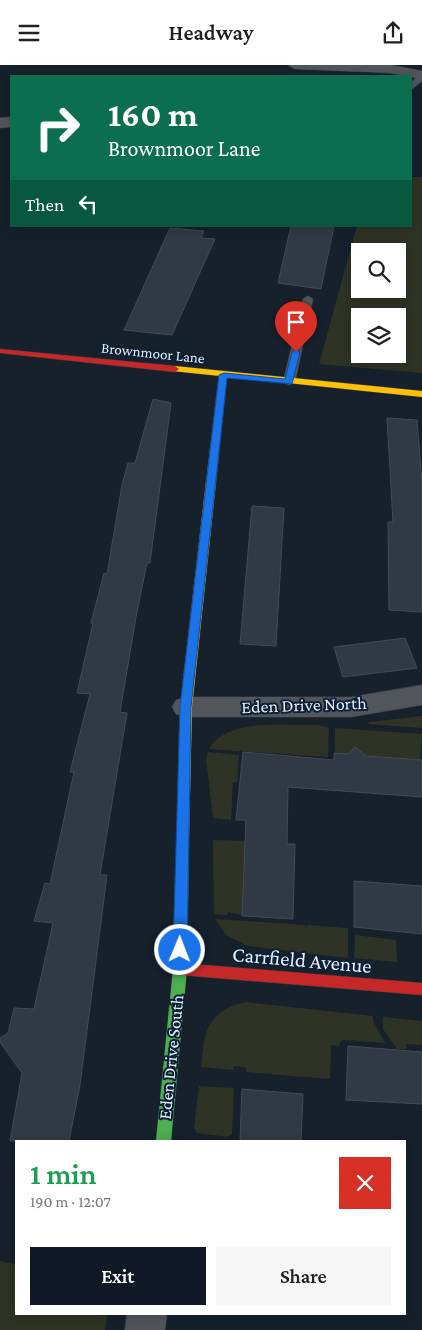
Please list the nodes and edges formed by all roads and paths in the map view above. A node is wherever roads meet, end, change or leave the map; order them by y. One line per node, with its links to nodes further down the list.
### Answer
1 (295, 65): 2 (street)
2 (390, 70): 3 (street)
3 (422, 76): 4 (lane)
4 (412, 87)
5 (308, 299): 8 (lane)
6 (0, 351): 7 (street, Brownmoor Lane)
7 (224, 375): 8 (street, Brownmoor Lane); 11 (street, Eden Drive South)
8 (289, 382): 9 (street, Brownmoor Lane)
9 (422, 394)
10 (422, 695): 11 (street, Eden Drive North)
11 (186, 707): 12 (street, Eden Drive South)
12 (180, 969): 13 (street, Carrfield Avenue); 14 (street, Eden Drive South)
13 (422, 989)
14 (163, 1140)
15 (146, 1315): 16 (street)
16 (145, 1330)

